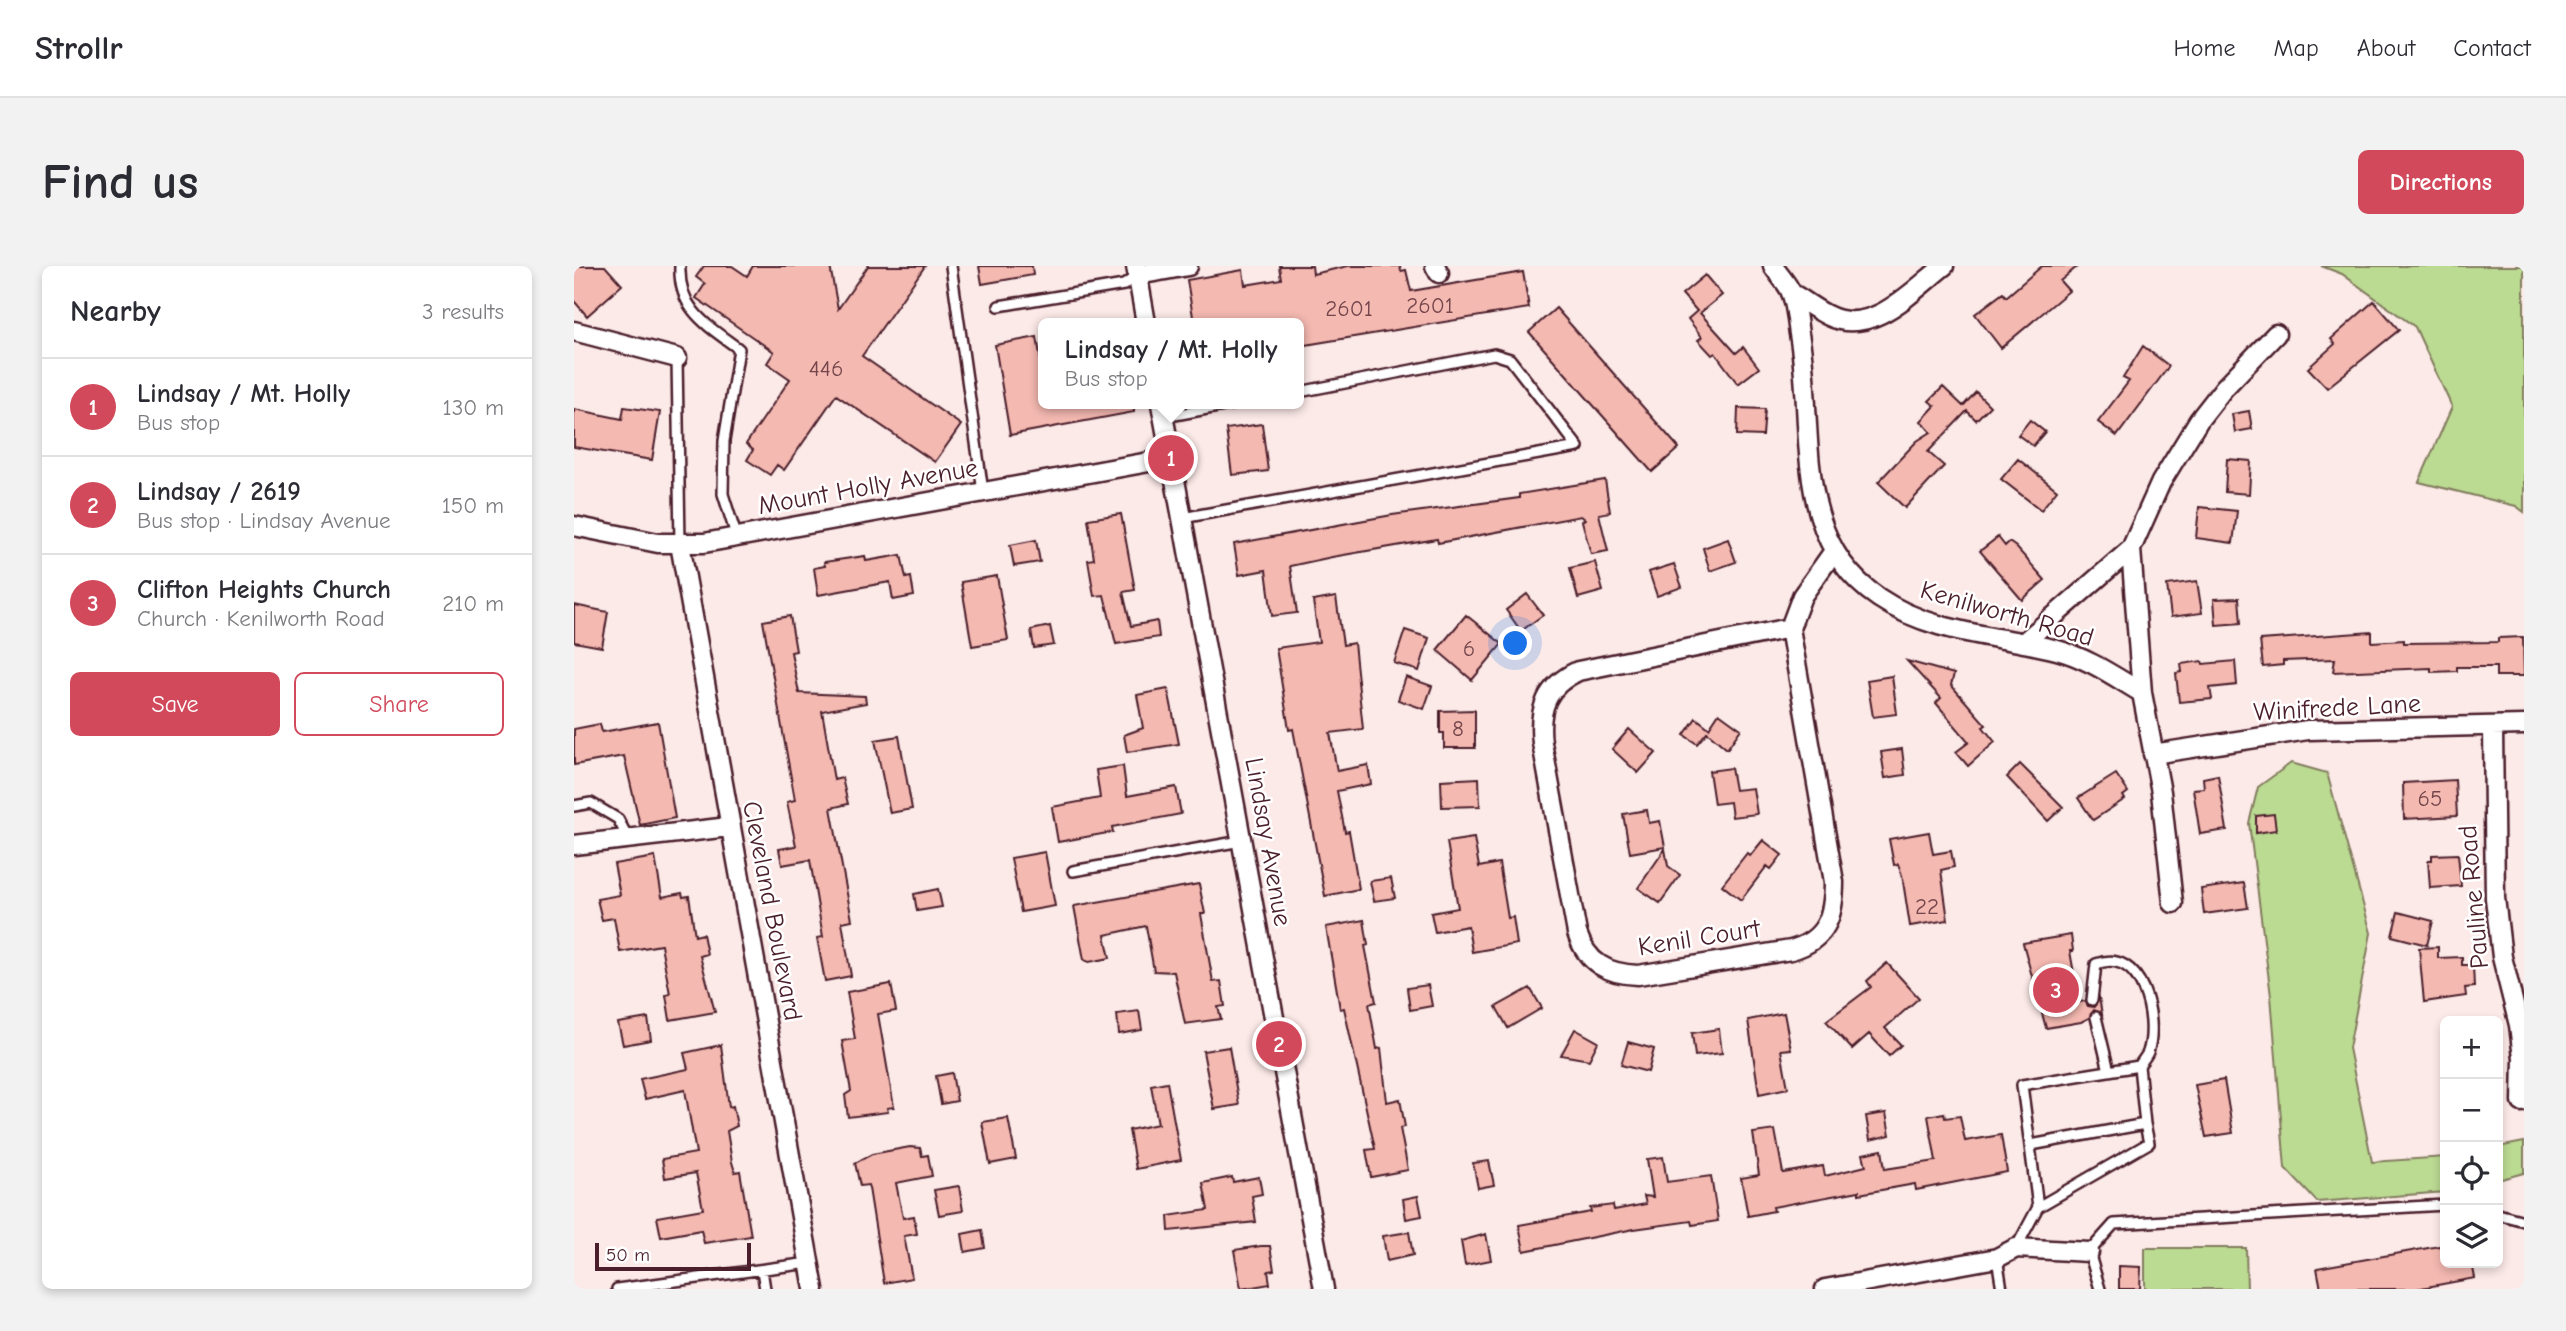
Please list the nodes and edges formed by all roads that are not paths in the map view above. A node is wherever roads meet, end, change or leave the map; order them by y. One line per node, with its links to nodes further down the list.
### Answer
1 (680, 266): 19 (lane)
2 (951, 266): 16 (lane)
3 (1188, 266): 6 (street)
4 (1773, 266): 7 (street, Kenilworth Road)
5 (1944, 266): 7 (street)
6 (1137, 271): 8 (lane); 9 (street)
7 (1791, 292): 22 (street, Kenilworth Road)
8 (999, 306)
9 (1145, 318)
10 (574, 331): 12 (street)
11 (2276, 334): 21 (street)
12 (677, 358): 20 (lane)
13 (1304, 390): 17 (lane)
14 (1162, 410): 15 (street, Lindsay Avenue)
15 (1171, 458): 16 (street, Mount Holly Avenue); 17 (street, Lindsay Avenue)
16 (983, 492): 19 (street, Mount Holly Avenue)
17 (1182, 517): 32 (street, Lindsay Avenue)
18 (574, 526): 20 (street, Mount Holly Avenue)
19 (737, 538): 20 (street, Mount Holly Avenue)
20 (680, 544): 30 (street, Cleveland Boulevard)
21 (2131, 549): 24 (street); 25 (street)
22 (1835, 551): 23 (street); 24 (street, Kenilworth Road)
23 (1790, 628): 23 (street, Kenil Court)
24 (2023, 643): 25 (street, Kenilworth Road)
25 (2142, 693): 28 (street)
26 (2524, 725): 27 (street, Winifrede Lane)
27 (2493, 728): 28 (street, Winifrede Lane); 36 (street, Pauline Road)
28 (2153, 754): 35 (street)
29 (574, 806): 31 (lane)
30 (729, 827): 31 (street); 51 (street, Cleveland Boulevard)
31 (628, 838): 33 (street)
32 (1241, 841): 34 (lane); 56 (street, Lindsay Avenue)
33 (574, 845)
34 (1073, 871)
35 (2173, 903)
36 (2518, 992): 41 (street, Pauline Road)
37 (2092, 1000): 39 (lane)
38 (2096, 1017): 40 (lane)
39 (2139, 1066): 40 (lane); 42 (lane)
40 (2109, 1071): 43 (lane)
41 (2522, 1102)
42 (2145, 1124): 43 (lane); 45 (lane)
43 (2031, 1145): 45 (lane)
44 (2440, 1205): 49 (lane)
45 (2038, 1207): 48 (lane)
46 (2503, 1215): 47 (lane)
47 (2524, 1221)
48 (2015, 1248): 49 (street); 50 (street)
49 (2088, 1252): 59 (lane)
50 (1997, 1258): 57 (street); 58 (lane)
51 (808, 1263): 52 (lane); 55 (street, Cleveland Boulevard)
52 (762, 1270): 53 (lane); 54 (lane)
53 (617, 1289)
54 (765, 1289)
55 (814, 1289)
56 (1324, 1289)
57 (1825, 1289)
58 (2002, 1289)
59 (2100, 1289)

